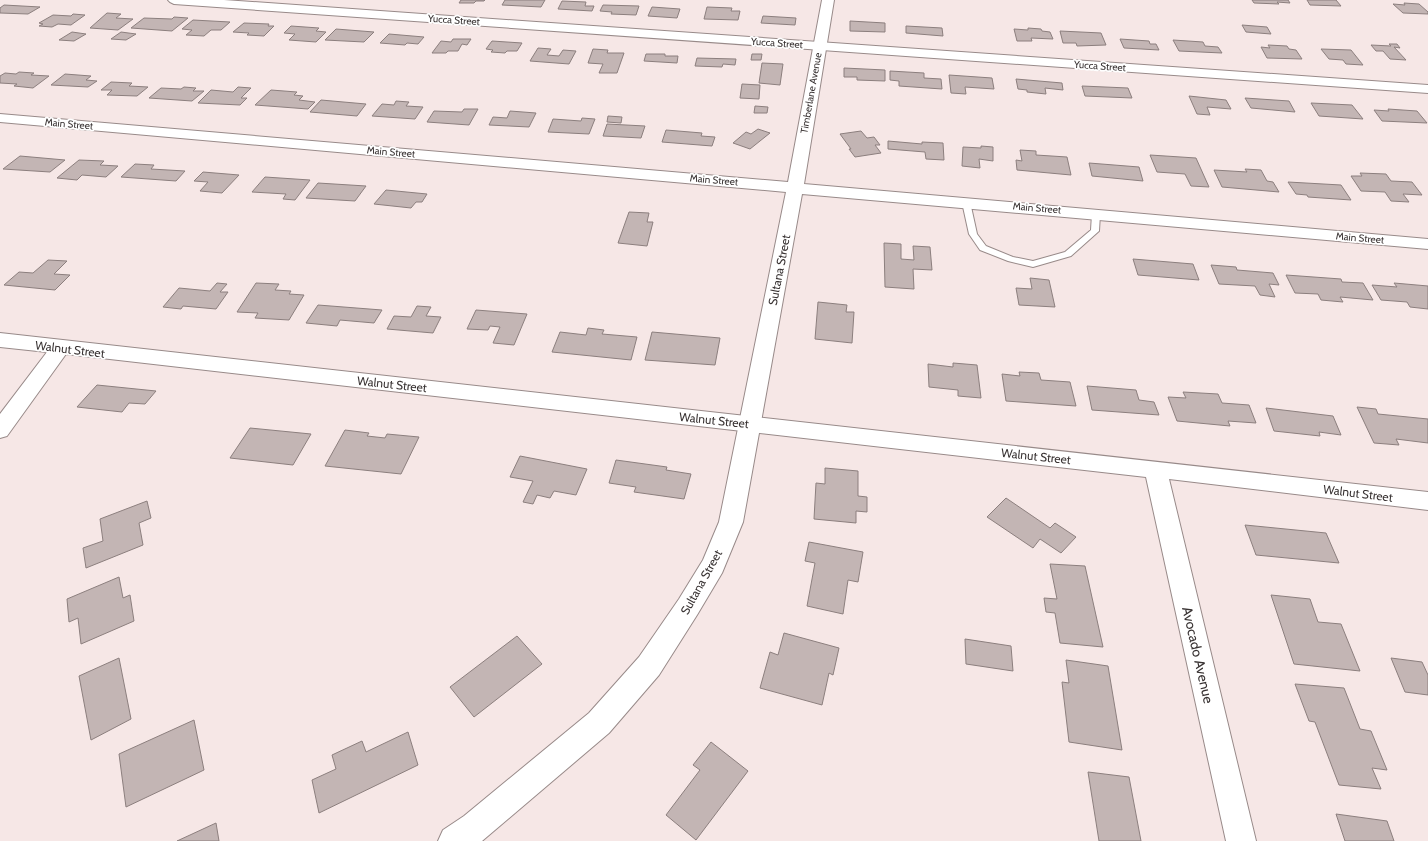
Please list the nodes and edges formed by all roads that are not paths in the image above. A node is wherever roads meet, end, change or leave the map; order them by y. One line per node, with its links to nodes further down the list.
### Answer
1 (174, 0): 3 (street, Yucca Street)
2 (828, 0): 3 (main road, Timberlane Avenue)
3 (819, 46): 4 (street, Yucca Street); 6 (main road, Timberlane Avenue)
4 (1428, 89)
5 (0, 118): 6 (main road, Main Street)
6 (795, 187): 7 (main road, Main Street); 12 (main road, Sultana Street)
7 (966, 202): 8 (main road, Main Street); 8 (lane)
8 (1096, 214): 9 (main road, Main Street)
9 (1428, 244)
10 (0, 340): 11 (street, Walnut Street)
11 (60, 348): 12 (street, Walnut Street); 13 (street)
12 (750, 424): 14 (street, Walnut Street); 16 (main road, Sultana Street)
13 (0, 430)
14 (1155, 470): 15 (street, Walnut Street); 17 (street, Avocado Avenue)
15 (1428, 502)
16 (454, 841)
17 (1241, 841)

